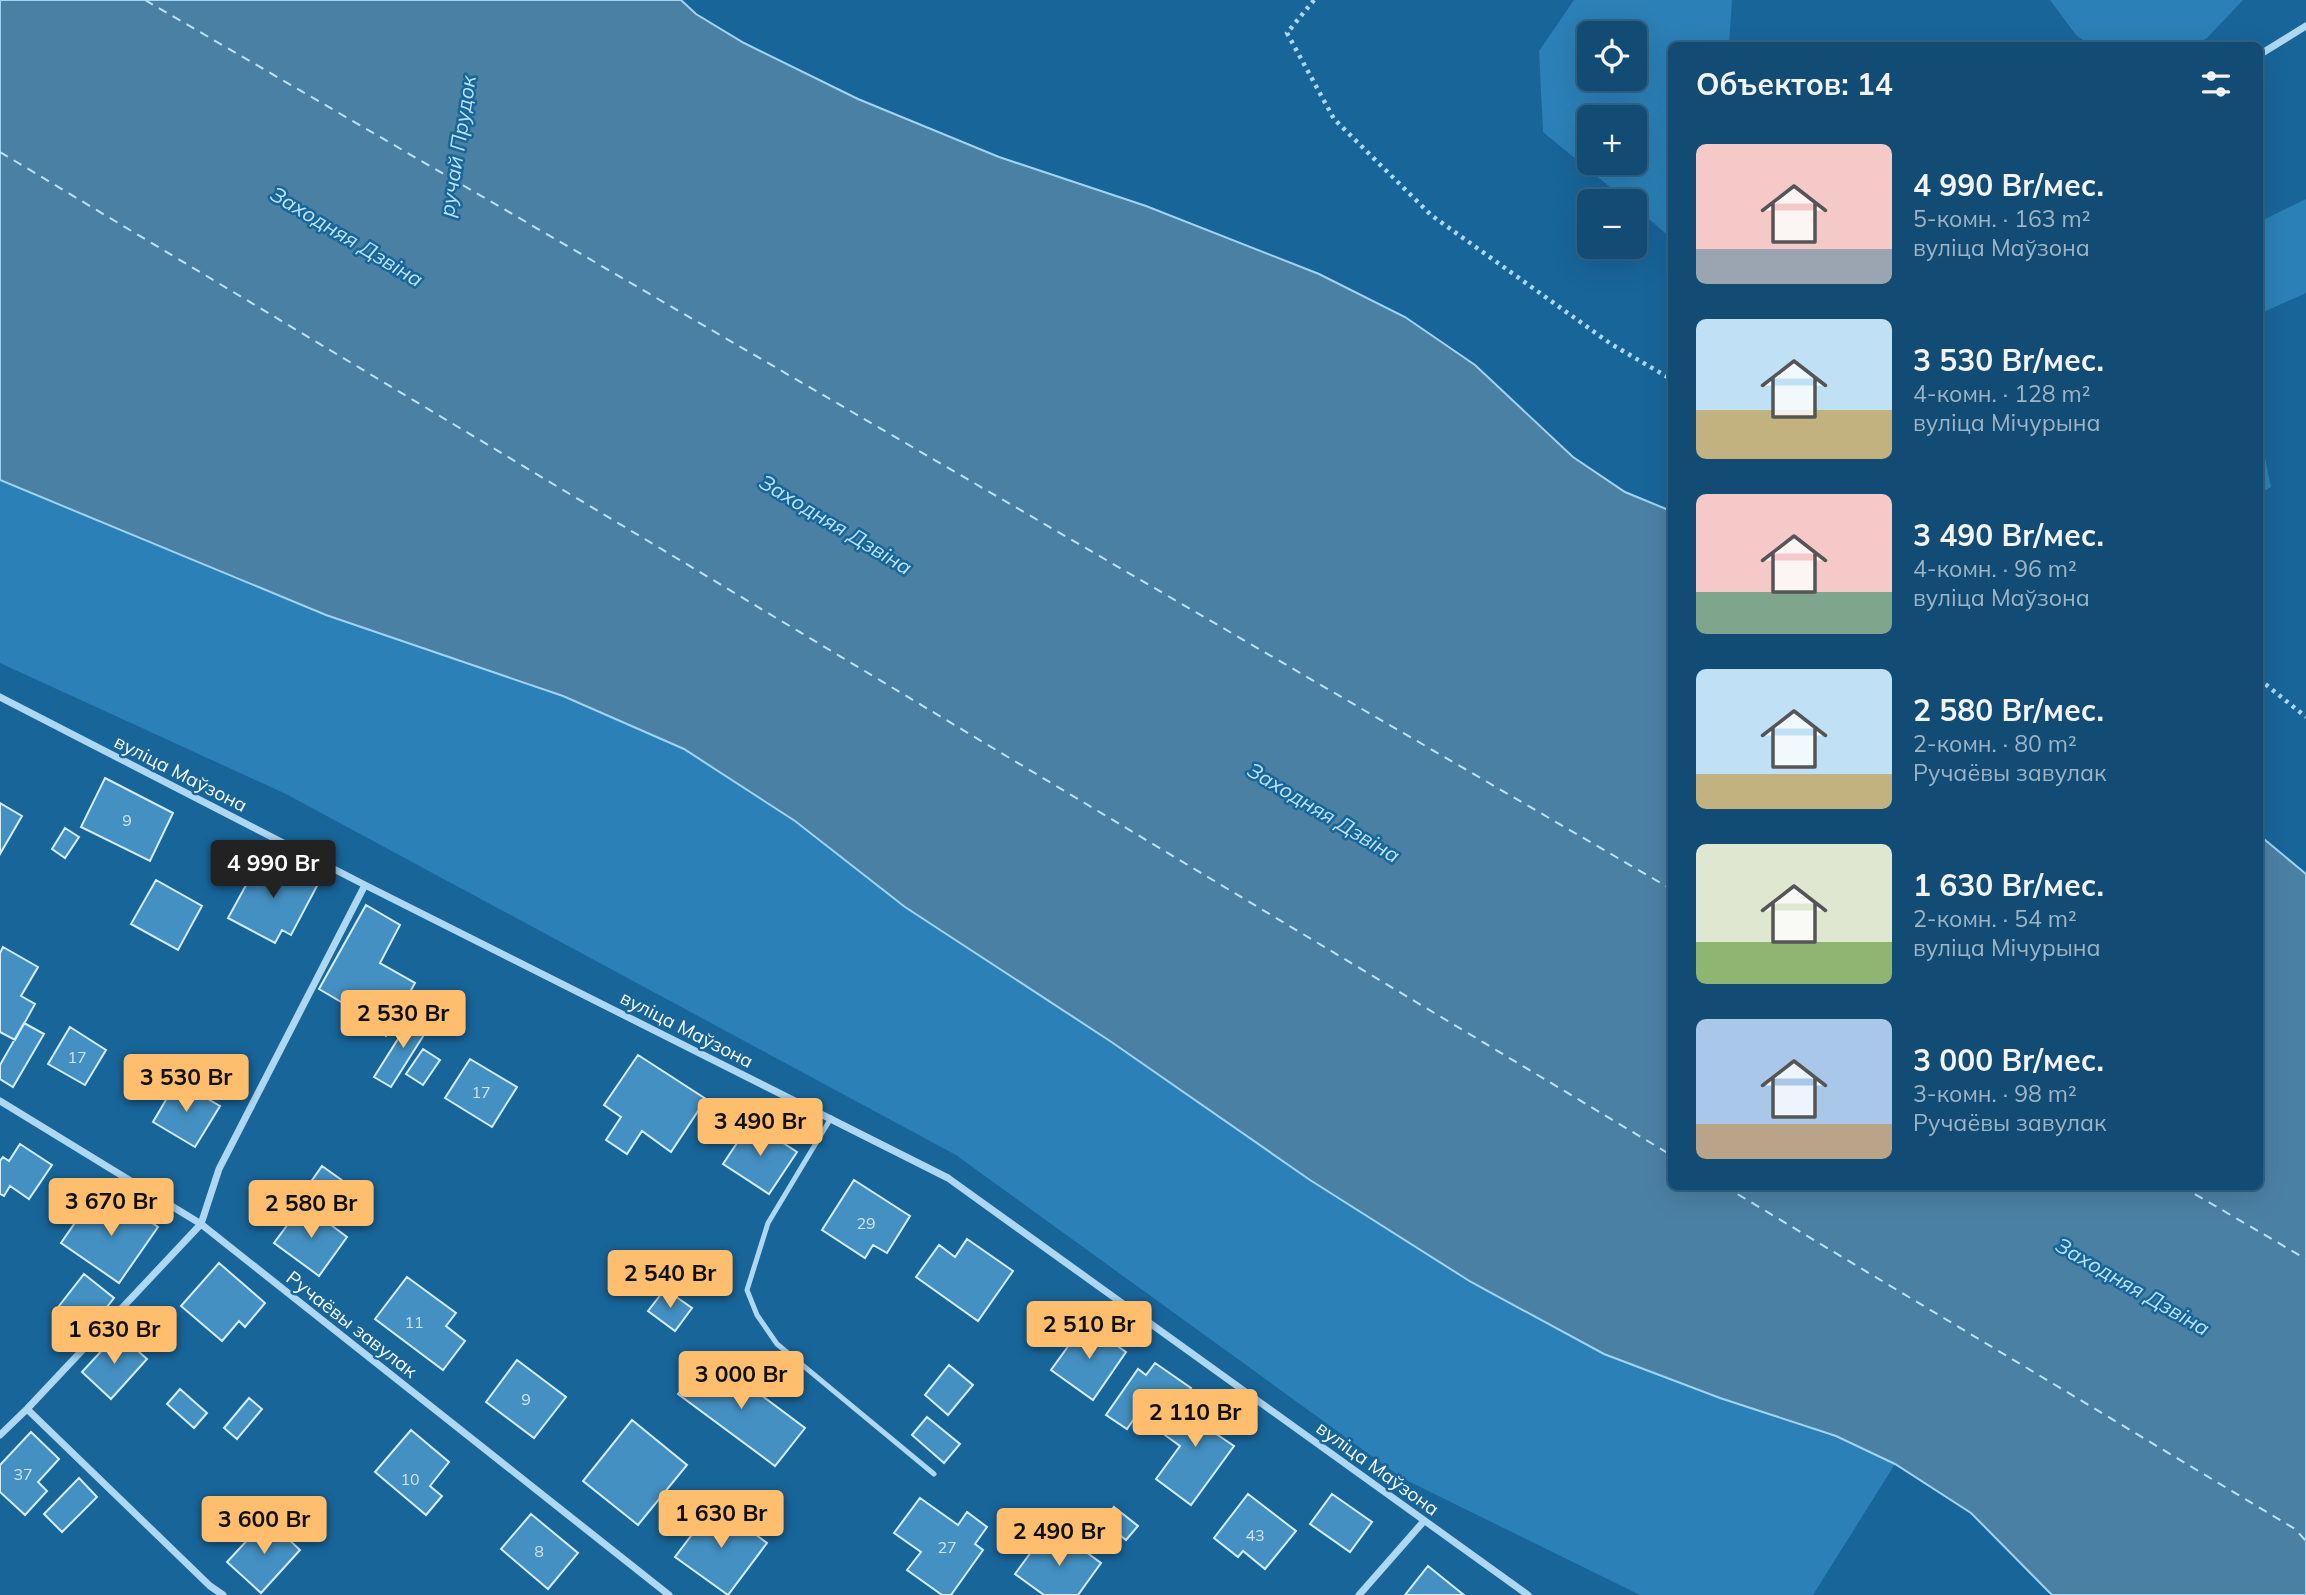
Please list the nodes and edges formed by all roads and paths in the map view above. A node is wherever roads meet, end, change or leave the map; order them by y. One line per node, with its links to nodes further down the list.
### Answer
1 (1314, 0): 4 (path)
2 (2306, 26): 3 (street)
3 (2263, 53)
4 (1668, 377)
5 (2263, 682): 7 (path)
6 (0, 698): 8 (street, вуліца Маўзона)
7 (2306, 717)
8 (365, 885): 10 (street, вуліца Маўзона); 11 (street)
9 (0, 1101): 11 (street, Ручаёвы завулак)
10 (831, 1118): 14 (lane); 15 (street, вуліца Маўзона)
11 (201, 1224): 12 (street); 17 (street, Ручаёвы завулак)
12 (27, 1409): 13 (street); 16 (street)
13 (0, 1435)
14 (934, 1474)
15 (1424, 1521): 18 (street); 19 (street, вуліца Маўзона)
16 (223, 1595)
17 (669, 1595)
18 (1359, 1595)
19 (1528, 1595)

